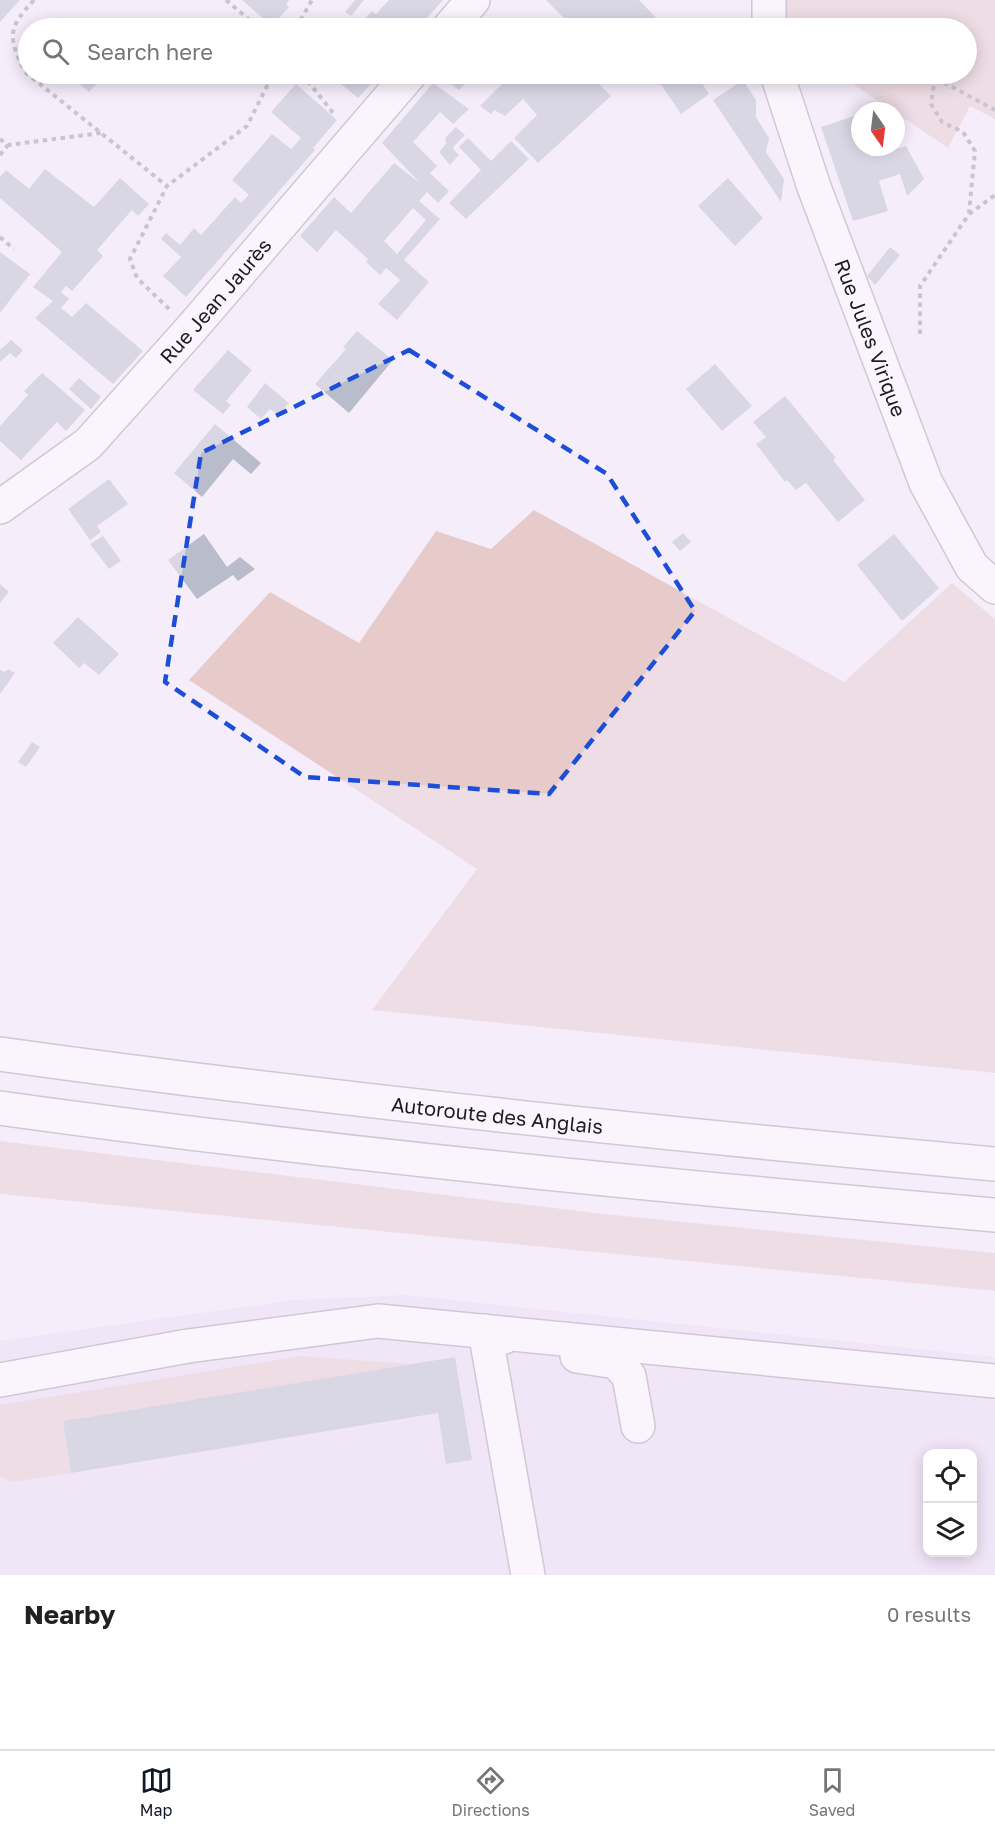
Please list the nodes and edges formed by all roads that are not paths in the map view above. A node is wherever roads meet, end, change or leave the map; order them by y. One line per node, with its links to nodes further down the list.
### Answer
1 (473, 0): 3 (main road)
2 (769, 0): 4 (main road)
3 (458, 18)
4 (769, 18)
5 (401, 84): 7 (main road, Rue Jean Jaurès)
6 (780, 84): 8 (main road, Rue Jules Virique)
7 (0, 507)
8 (995, 587)
9 (0, 1054): 11 (main road, Autoroute des Anglais)
10 (0, 1108): 12 (main road)
11 (995, 1164)
12 (995, 1215)
13 (486, 1331): 14 (main road); 15 (main road); 16 (main road); 17 (main road)
14 (0, 1380)
15 (995, 1381)
16 (638, 1426)
17 (528, 1575)

